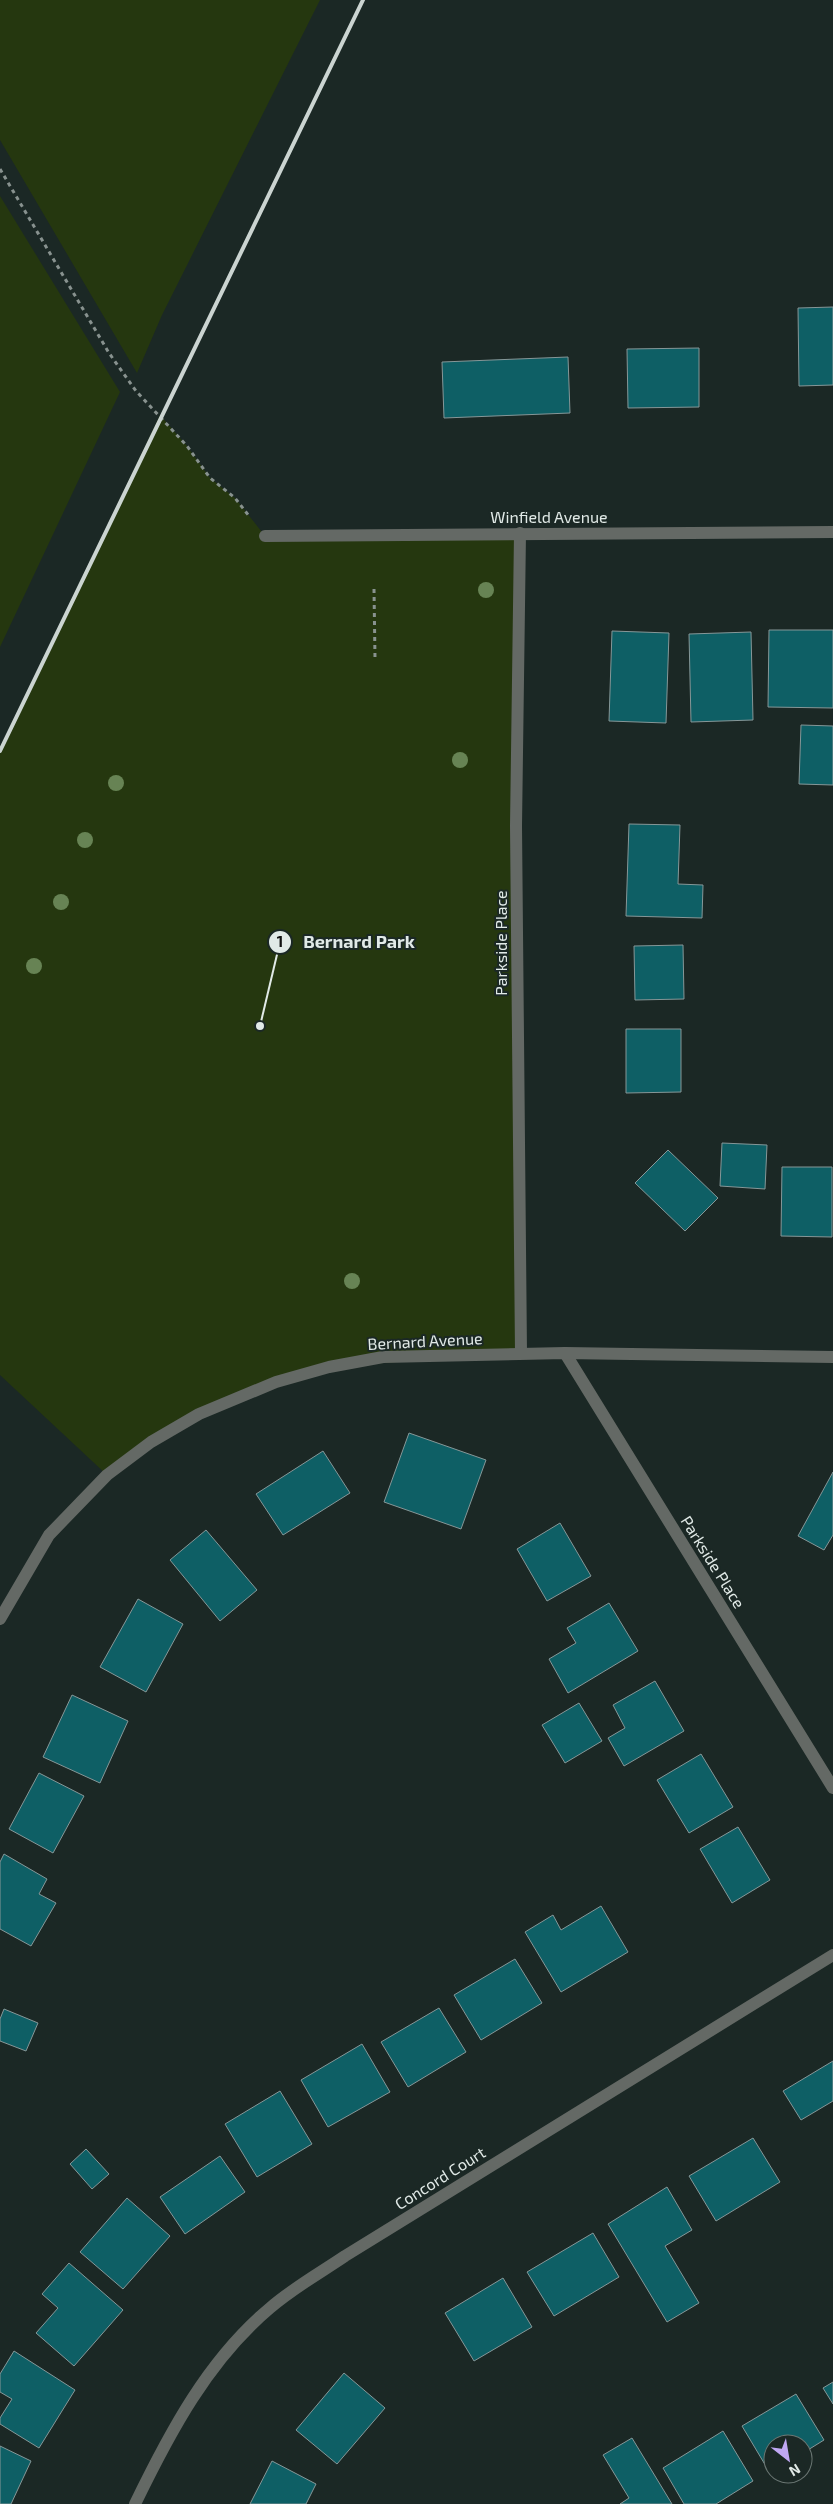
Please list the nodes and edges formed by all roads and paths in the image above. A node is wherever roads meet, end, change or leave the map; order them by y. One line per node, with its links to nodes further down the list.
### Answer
1 (0, 169): 4 (path)
2 (833, 532): 3 (street, Winfield Avenue)
3 (520, 533): 4 (street, Winfield Avenue); 7 (street, Parkside Place)
4 (265, 536)
5 (374, 589): 6 (path)
6 (375, 658)
7 (521, 1353): 8 (street, Bernard Avenue); 10 (street, Bernard Avenue)
8 (565, 1353): 9 (street, Bernard Avenue); 11 (street, Parkside Place)
9 (833, 1357)
10 (0, 1619)
11 (833, 1788)
12 (833, 1955): 13 (street, Concord Court)
13 (135, 2504)

